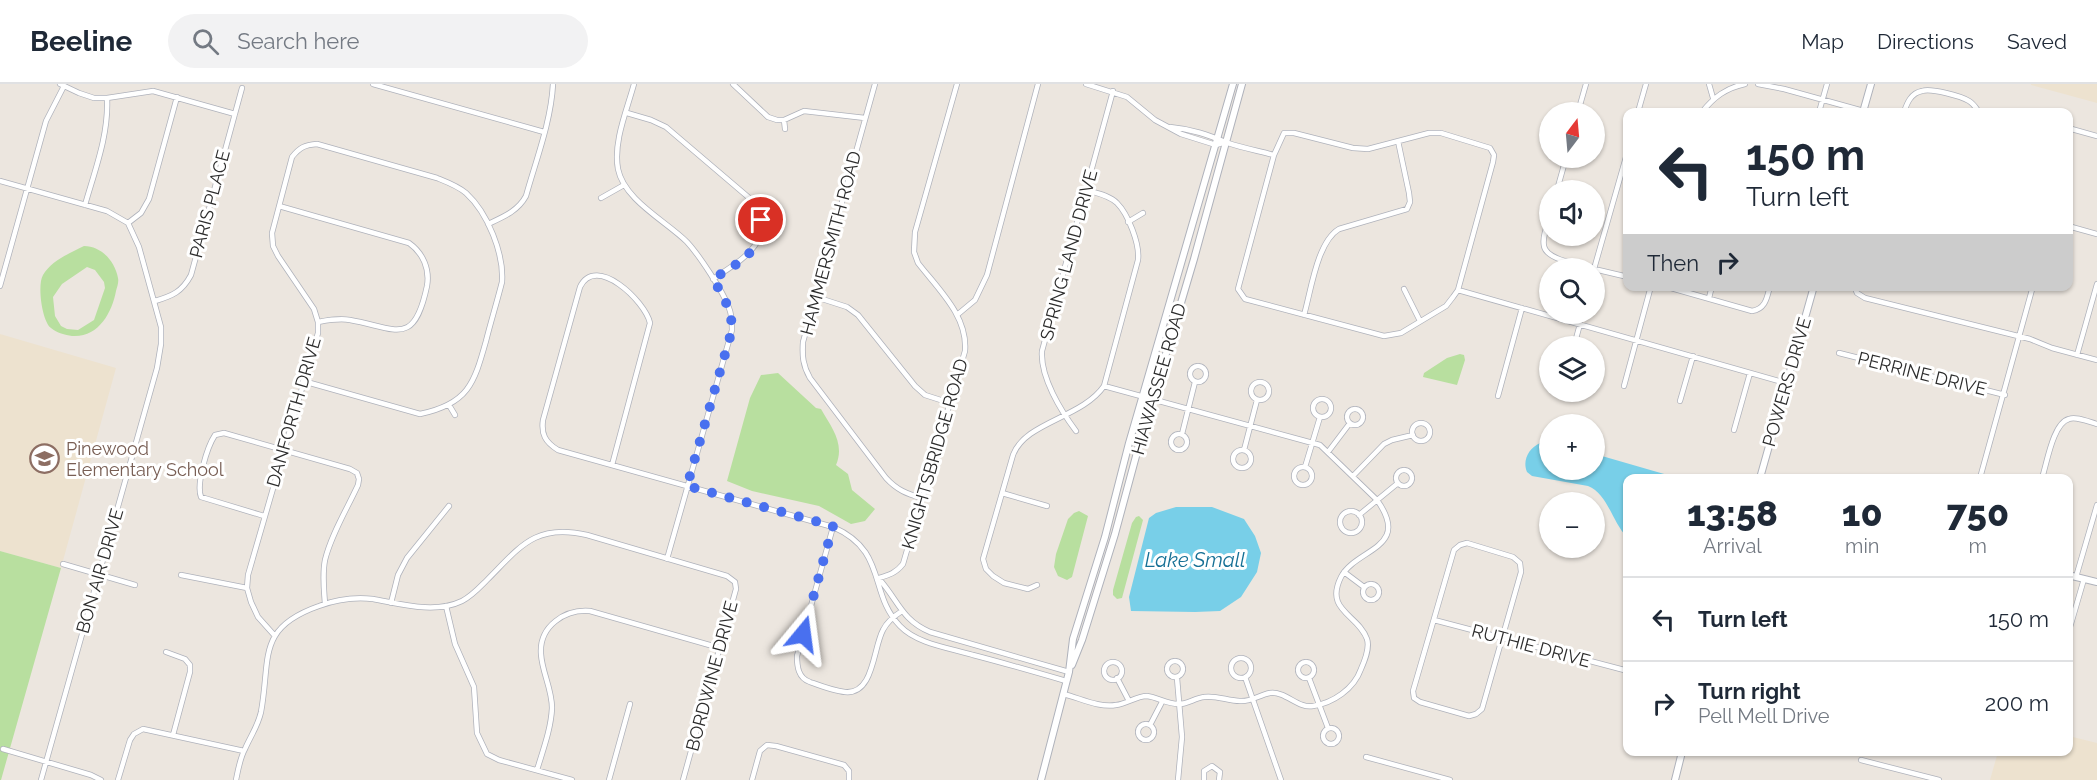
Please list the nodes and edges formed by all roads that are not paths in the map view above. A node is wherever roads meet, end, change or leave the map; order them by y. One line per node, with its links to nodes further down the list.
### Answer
1 (373, 84): 41 (street)
2 (553, 84): 41 (street)
3 (634, 84): 34 (street)
4 (733, 84): 37 (street)
5 (875, 84): 36 (street, HAMMERSMITH ROAD)
6 (957, 84): 85 (street, KNIGHTSBRIDGE ROAD)
7 (1038, 84): 85 (street)
8 (1086, 84): 21 (street)
9 (1233, 84): 43 (street, HIAWASSEE ROAD)
10 (1242, 84): 45 (street, HIAWASSEE ROAD)
11 (1586, 84): 26 (street)
12 (1646, 84): 27 (street)
13 (1709, 84): 24 (street)
14 (1745, 84): 24 (street)
15 (1758, 84): 16 (street)
16 (1768, 84): 25 (street)
17 (1827, 84): 25 (street)
18 (1871, 84): 31 (street)
19 (62, 85): 23 (street); 51 (street)
20 (242, 88): 35 (street, PARIS PLACE)
21 (1113, 91): 38 (street); 52 (street, SPRING LAND DRIVE)
22 (177, 97): 23 (street); 35 (street); 58 (street)
23 (107, 98): 54 (street)
24 (1713, 98): 28 (street)
25 (1822, 100): 29 (street); 30 (street)
26 (1581, 102)
27 (1639, 108)
28 (1705, 108)
29 (1820, 108)
30 (1850, 108)
31 (1865, 108)
32 (1905, 108): 33 (street)
33 (1976, 108)
34 (627, 113): 50 (street); 67 (street)
35 (235, 114): 82 (street, PARIS PLACE)
36 (865, 118): 37 (street); 79 (street, HAMMERSMITH ROAD)
37 (784, 120): 39 (street)
38 (1169, 127): 43 (street); 46 (street)
39 (785, 129)
40 (2073, 129): 42 (street)
41 (544, 132): 59 (street)
42 (2097, 136)
43 (1218, 137): 45 (street); 46 (street, HIAWASSEE ROAD)
44 (1398, 141): 47 (street); 71 (street); 86 (street)
45 (1226, 142): 46 (street); 47 (street); 106 (street, HIAWASSEE ROAD)
46 (1216, 145): 105 (street, HIAWASSEE ROAD)
47 (1274, 155): 86 (street)
48 (1623, 168): 64 (street)
49 (0, 182): 51 (street)
50 (624, 184): 53 (street); 67 (street)
51 (28, 189): 54 (street); 69 (street)
52 (1086, 190): 57 (street); 113 (street, SPRING LAND DRIVE)
53 (601, 198)
54 (86, 205): 58 (street)
55 (279, 206): 59 (street, DANFORTH DRIVE); 88 (street, DANFORTH DRIVE); 88 (street)
56 (1143, 213): 57 (street)
57 (1128, 222): 101 (street)
58 (128, 223): 82 (street, BON AIR DRIVE)
59 (488, 224): 110 (street)
60 (2073, 227): 61 (street)
61 (2097, 234)
62 (1544, 246): 63 (street)
63 (1557, 258)
64 (1597, 258)
65 (1605, 272): 66 (street)
66 (1623, 276)
67 (713, 279): 133 (street)
68 (2097, 284): 80 (street)
69 (0, 286)
70 (1404, 289): 87 (street)
71 (1458, 290): 83 (street); 87 (street)
72 (1650, 291): 92 (street)
73 (1683, 291): 81 (street)
74 (1711, 291): 81 (street)
75 (1769, 291): 81 (street)
76 (1813, 291): 100 (street, POWERS DRIVE)
77 (1856, 291): 91 (street)
78 (2032, 291): 91 (street)
79 (816, 297): 109 (street); 135 (street, HAMMERSMITH ROAD)
80 (2095, 297): 94 (street)
81 (1709, 298)
82 (155, 301): 148 (street, BON AIR DRIVE)
83 (1522, 308): 84 (street); 104 (street)
84 (1539, 313)
85 (957, 315): 109 (street, KNIGHTSBRIDGE ROAD)
86 (1304, 315): 87 (street)
87 (1420, 321)
88 (318, 322): 98 (street, DANFORTH DRIVE)
89 (1580, 324): 90 (street); 92 (street)
90 (1577, 336)
91 (2020, 337): 94 (street); 103 (street)
92 (1636, 340): 95 (street); 102 (street)
93 (1839, 353): 103 (street, PERRINE DRIVE)
94 (2077, 355): 96 (street)
95 (1693, 356): 97 (street); 108 (street)
96 (2097, 360)
97 (1750, 373): 100 (street); 118 (street)
98 (303, 381): 110 (street); 123 (street, DANFORTH DRIVE)
99 (1196, 382): 111 (street)
100 (1786, 383): 128 (street, POWERS DRIVE)
101 (1104, 386): 105 (street); 113 (street)
102 (1624, 386)
103 (2005, 395): 129 (street)
104 (1498, 396)
105 (1143, 397): 106 (street); 171 (street, HIAWASSEE ROAD)
106 (1152, 399): 111 (street); 171 (street, HIAWASSEE ROAD)
107 (1257, 400): 107 (street); 117 (street)
108 (1680, 401)
109 (950, 403): 135 (street, KNIGHTSBRIDGE ROAD)
110 (449, 405): 112 (street)
111 (1189, 409): 117 (street); 120 (street)
112 (455, 415)
113 (1065, 416): 119 (street, SPRING LAND DRIVE); 134 (street)
114 (1320, 417): 114 (street); 122 (street)
115 (1350, 423): 125 (street)
116 (2097, 424): 130 (street)
117 (1250, 425): 122 (street); 124 (street)
118 (1734, 430)
119 (1076, 431)
120 (1182, 434)
121 (1413, 435): 131 (street)
122 (1313, 442): 125 (street); 127 (street)
123 (284, 450): 141 (street, DANFORTH DRIVE); 141 (street); 160 (street)
124 (1244, 450): 124 (street)
125 (1328, 452): 131 (street)
126 (612, 465): 126 (street); 133 (street)
127 (1305, 467): 127 (street)
128 (1761, 474)
129 (1981, 474)
130 (2043, 474)
131 (1353, 476): 136 (street)
132 (1398, 483): 136 (street)
133 (687, 486): 142 (street); 145 (street)
134 (1002, 493): 139 (street); 156 (street)
135 (922, 498): 152 (street, KNIGHTSBRIDGE ROAD)
136 (1377, 500): 140 (street); 147 (street)
137 (2097, 505): 151 (street)
138 (449, 506): 159 (street)
139 (1047, 506)
140 (1359, 515): 140 (street)
141 (264, 516): 158 (street, DANFORTH DRIVE)
142 (833, 526): 152 (street); 163 (street)
143 (1463, 536): 144 (street)
144 (1462, 544): 165 (street); 167 (street)
145 (667, 559): 161 (street); 168 (street, BORDWINE DRIVE)
146 (63, 564): 148 (street)
147 (1344, 572): 157 (street); 183 (street)
148 (99, 574): 155 (street); 192 (street, BON AIR DRIVE)
149 (181, 575): 158 (street)
150 (2073, 576): 151 (street)
151 (2076, 577): 153 (street)
152 (879, 578): 162 (street); 163 (street)
153 (2084, 579): 154 (street); 164 (street)
154 (2097, 582)
155 (135, 585)
156 (1037, 585)
157 (1364, 587)
158 (247, 588): 166 (street)
159 (391, 603): 160 (street); 161 (street)
160 (325, 604): 166 (street)
161 (446, 606): 193 (street)
162 (902, 611): 163 (street); 171 (street)
163 (892, 617): 176 (street)
164 (2073, 617)
165 (1434, 620): 167 (street, RUTHIE DRIVE); 167 (street)
166 (274, 636): 188 (street)
167 (1503, 638): 170 (street, RUTHIE DRIVE)
168 (720, 648): 193 (street); 200 (street, BORDWINE DRIVE)
169 (165, 652): 186 (street)
170 (1623, 670)
171 (1069, 672): 176 (street, HIAWASSEE ROAD)
172 (1245, 677): 172 (street); 178 (street)
173 (1117, 678): 179 (street)
174 (1177, 678): 182 (street)
175 (1309, 678): 183 (street)
176 (1066, 681): 177 (street, HIAWASSEE ROAD)
177 (1063, 694): 179 (street); 203 (street, HIAWASSEE ROAD)
178 (1253, 700): 182 (street); 183 (street); 207 (street)
179 (1129, 701): 180 (street)
180 (1162, 702): 182 (street); 184 (street)
181 (630, 704): 199 (street)
182 (1179, 705): 204 (street)
183 (1318, 705): 185 (street)
184 (1150, 725)
185 (1328, 728)
186 (173, 735): 188 (street); 196 (street)
187 (3, 749): 192 (street)
188 (244, 751): 197 (street)
189 (1681, 756): 209 (street)
190 (1366, 758): 208 (street)
191 (1861, 760): 210 (street)
192 (46, 762): 194 (street, BON AIR DRIVE); 195 (street)
193 (537, 770): 198 (street)
194 (41, 780)
195 (101, 780)
196 (118, 780)
197 (236, 780)
198 (572, 780)
199 (609, 780)
200 (683, 780)
201 (752, 780): 202 (street)
202 (849, 780)
203 (1041, 780)
204 (1178, 780)
205 (1204, 780): 206 (street)
206 (1219, 780)
207 (1281, 780)
208 (1450, 780)
209 (1675, 780)
210 (1939, 780)

